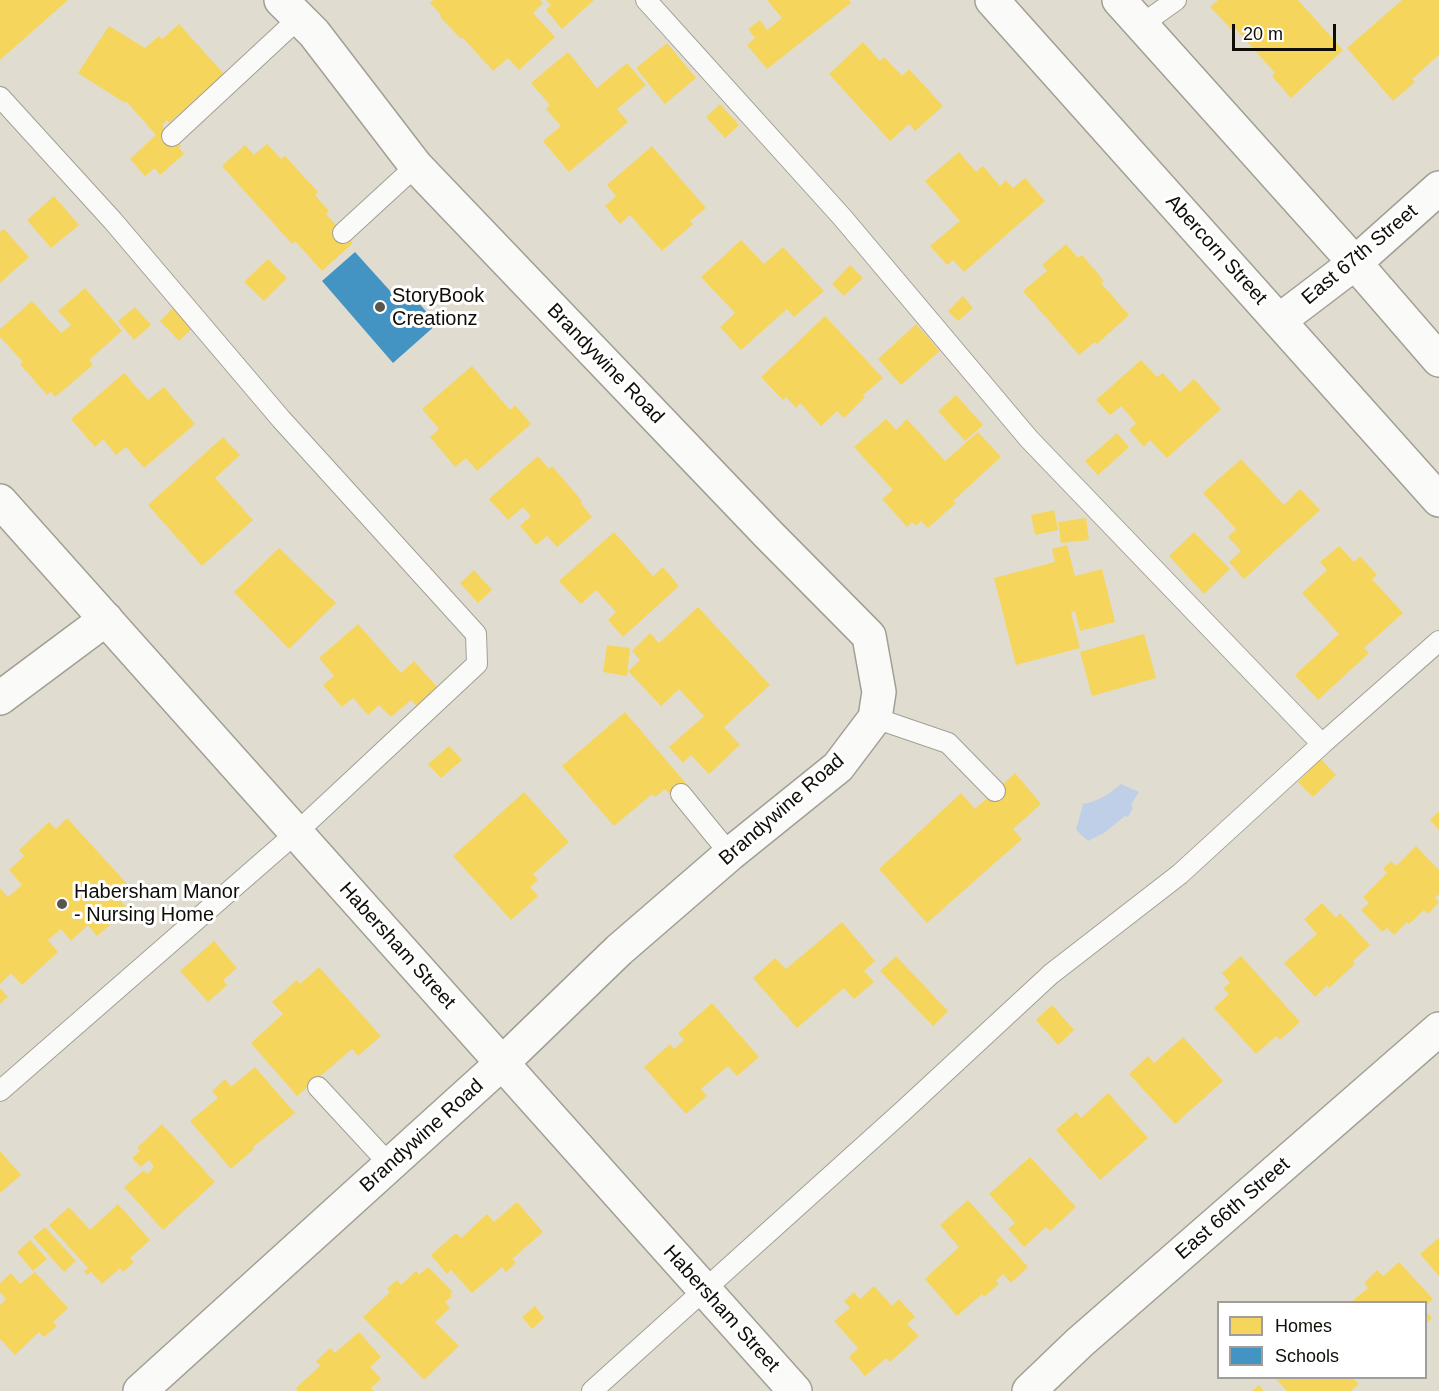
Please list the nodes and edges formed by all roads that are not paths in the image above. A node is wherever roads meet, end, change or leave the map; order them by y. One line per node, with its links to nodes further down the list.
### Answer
1 (646, 0): 20 (lane)
2 (992, 0): 12 (street, Abercorn Street)
3 (1176, 0): 4 (lane)
4 (1128, 8): 11 (street)
5 (290, 9): 7 (lane); 8 (street, Brandywine Road)
6 (0, 97): 23 (lane)
7 (172, 136)
8 (416, 166): 10 (lane); 19 (street, Brandywine Road)
9 (1439, 188): 11 (street, East 67th Street)
10 (343, 233)
11 (1355, 263): 12 (street, East 67th Street); 13 (street)
12 (1280, 320): 14 (street, Abercorn Street)
13 (1439, 360)
14 (1439, 500)
15 (0, 501): 16 (street, Habersham Street)
16 (106, 619): 18 (street); 23 (street, Habersham Street)
17 (1439, 641): 20 (lane)
18 (0, 698)
19 (875, 718): 21 (lane); 24 (street, Brandywine Road)
20 (1322, 744): 30 (lane)
21 (995, 791)
22 (681, 794): 24 (lane)
23 (296, 833): 26 (street, Habersham Street); 28 (lane)
24 (730, 854): 26 (street, Brandywine Road)
25 (1439, 1029): 34 (street, East 66th Street)
26 (501, 1064): 29 (street, Brandywine Road); 30 (street, Habersham Street)
27 (318, 1087): 29 (lane)
28 (0, 1091)
29 (390, 1165): 31 (street, Brandywine Road)
30 (704, 1290): 32 (lane); 33 (street, Habersham Street)
31 (140, 1391)
32 (591, 1391)
33 (795, 1391)
34 (1029, 1391)

